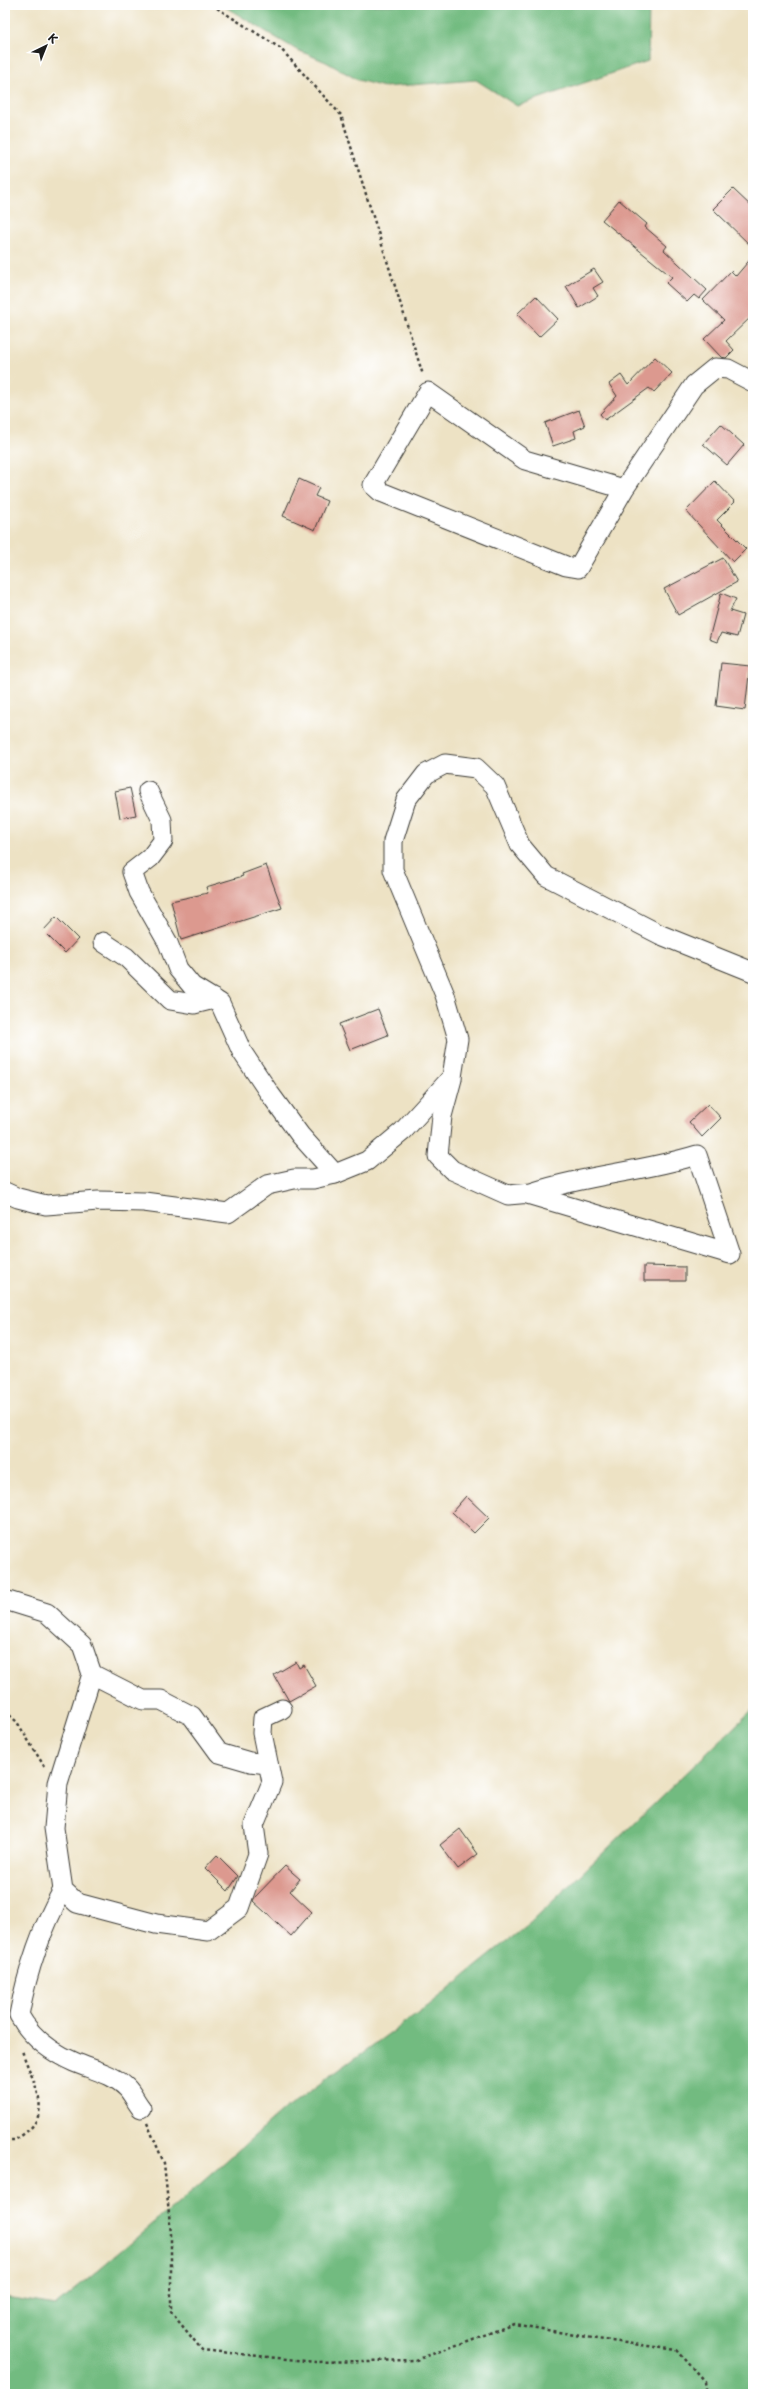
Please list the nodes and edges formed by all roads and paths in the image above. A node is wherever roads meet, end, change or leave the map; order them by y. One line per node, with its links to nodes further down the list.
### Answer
1 (212, 5): 3 (path)
2 (753, 382): 4 (street)
3 (428, 392): 4 (street); 4 (street)
4 (624, 489)
5 (148, 791): 8 (street)
6 (103, 942): 8 (street)
7 (753, 972): 9 (street)
8 (214, 999): 10 (street)
9 (452, 1077): 10 (street); 12 (street)
10 (335, 1174): 11 (street)
11 (5, 1192)
12 (527, 1194): 12 (street)
13 (5, 1600): 14 (street)
14 (92, 1674): 17 (street); 18 (street)
15 (282, 1709): 17 (street)
16 (5, 1711): 18 (path)
17 (268, 1764): 19 (street)
18 (58, 1783): 19 (street)
19 (63, 1890): 20 (street)
20 (19, 2016): 21 (street); 22 (path)
21 (141, 2108): 23 (path)
22 (5, 2140)
23 (708, 2394)

